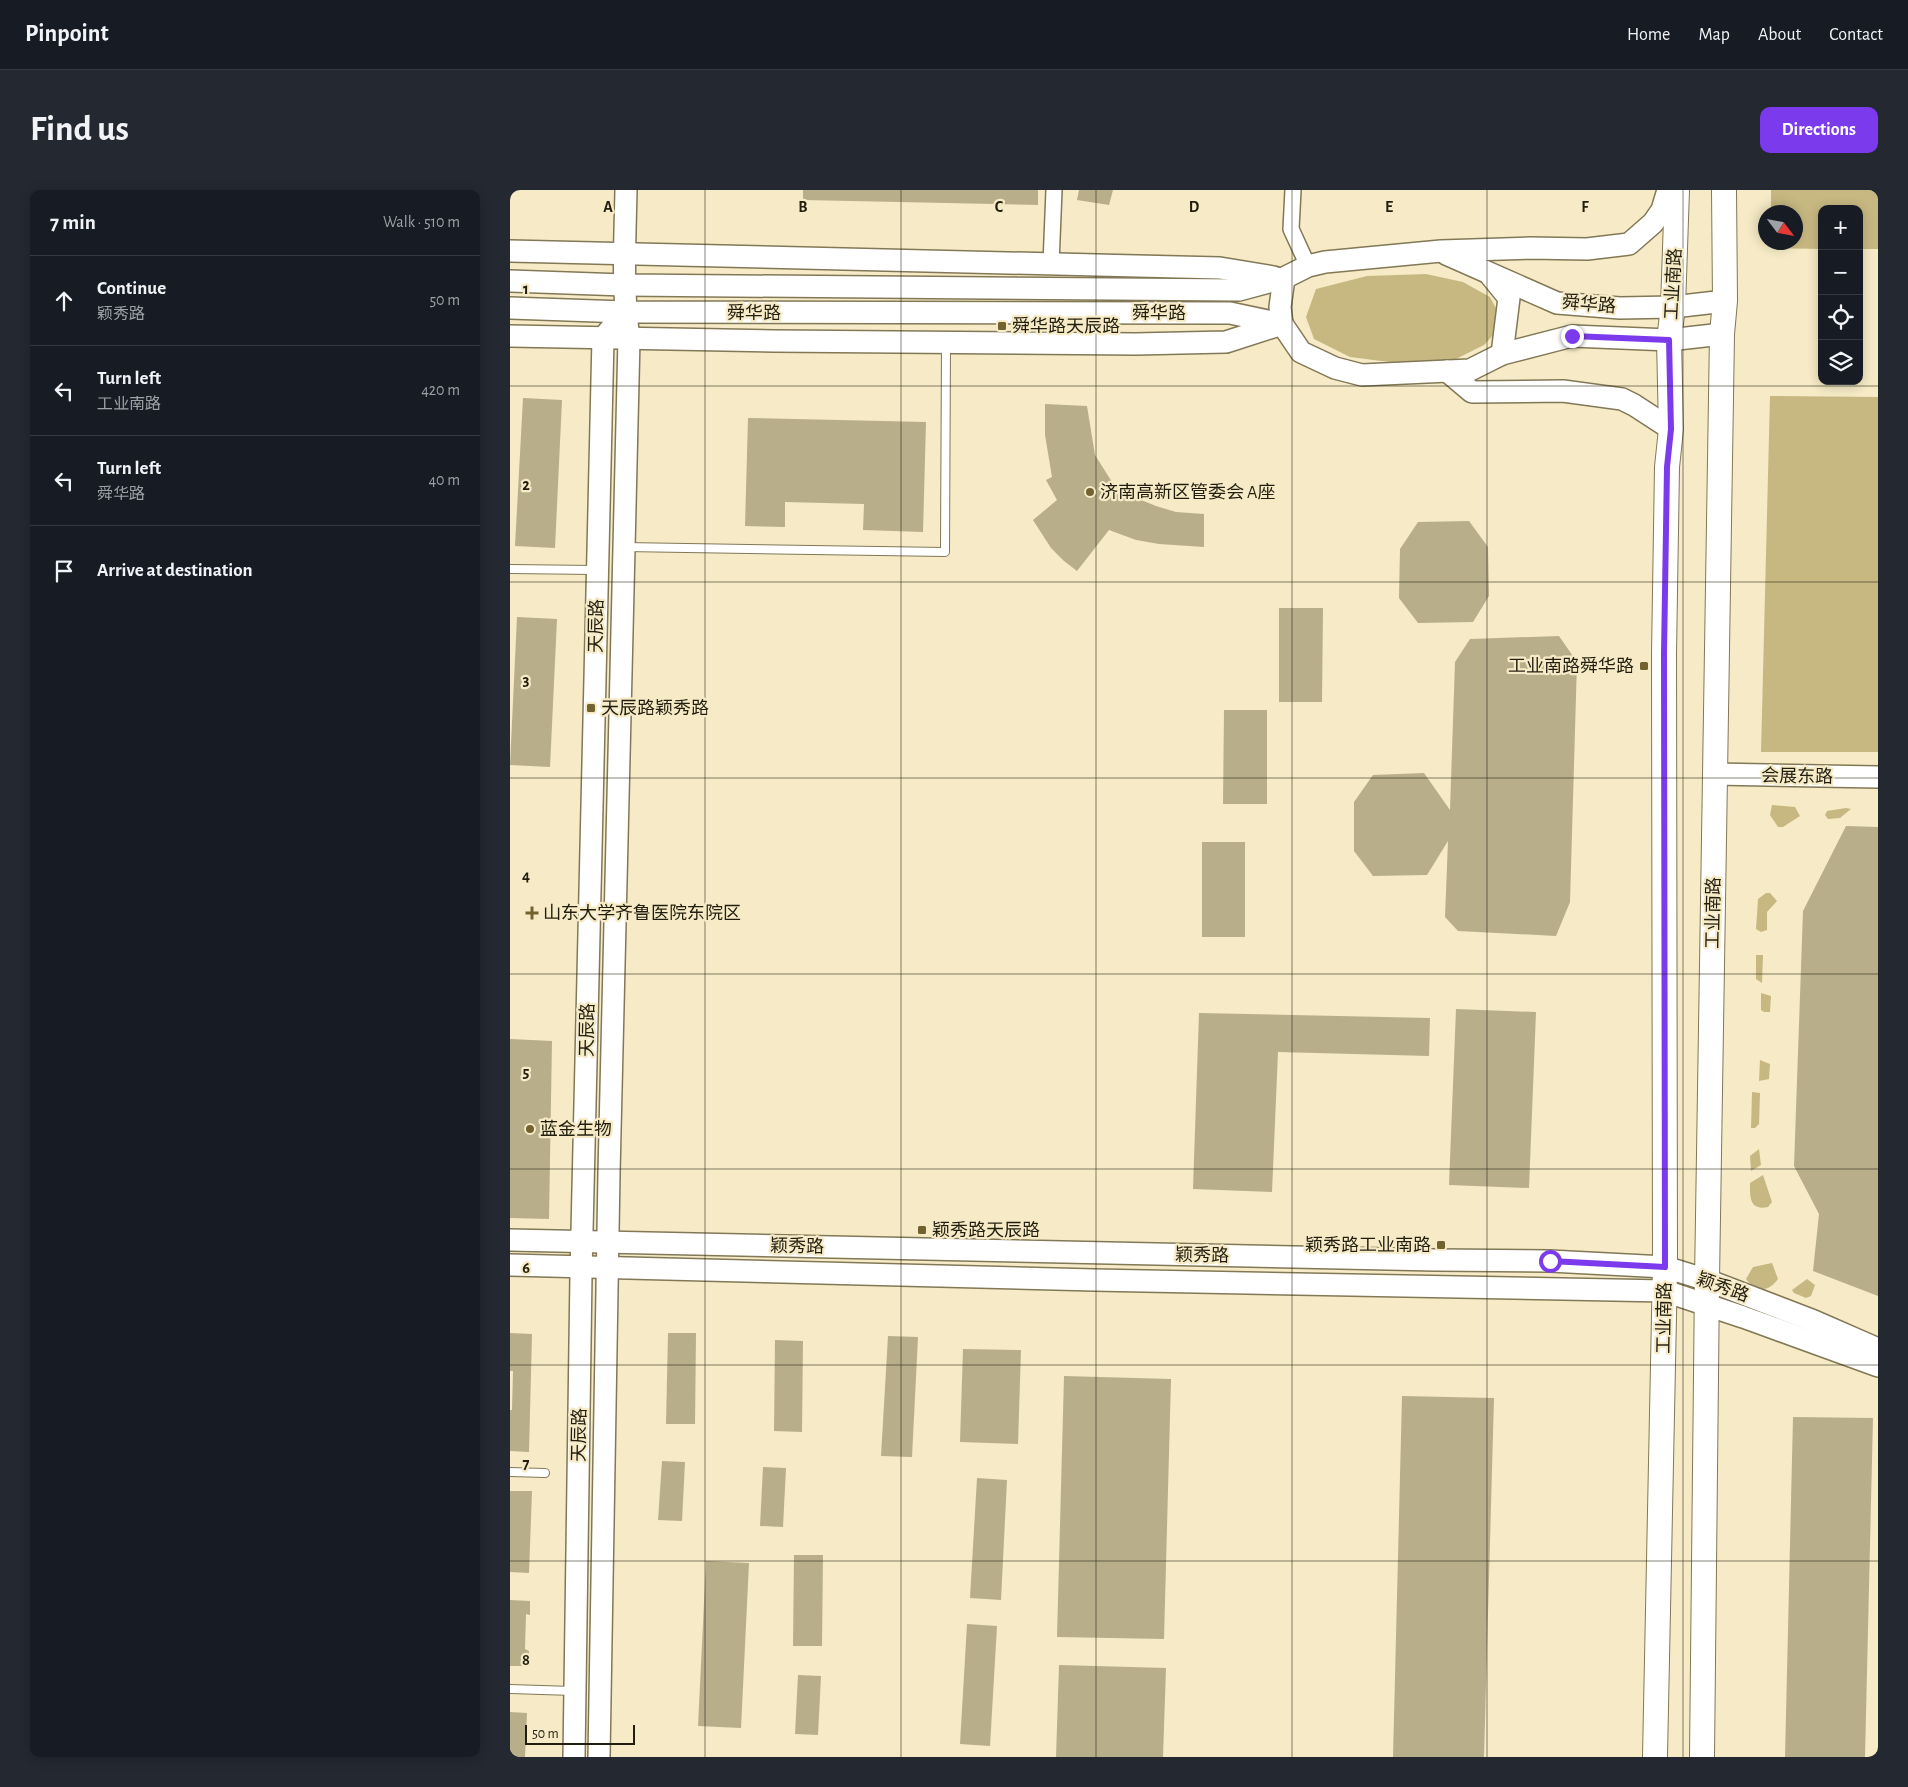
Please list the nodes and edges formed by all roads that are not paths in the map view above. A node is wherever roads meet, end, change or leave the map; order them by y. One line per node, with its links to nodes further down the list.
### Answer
1 (626, 190): 9 (main road, 天辰路)
2 (1054, 190): 10 (street)
3 (1293, 190): 11 (street)
4 (1668, 190): 8 (main road)
5 (1677, 190): 17 (main road, 工业南路)
6 (1724, 190): 16 (main road, 工业南路)
7 (510, 251): 9 (main road)
8 (1441, 251): 11 (main road, 舜华路); 12 (main road, 舜华路)
9 (625, 254): 10 (main road); 15 (main road, 天辰路)
10 (1051, 264): 13 (main road)
11 (1308, 266): 13 (main road, 舜华路)
12 (1490, 274): 17 (main road, 舜华路); 27 (main road)
13 (1284, 278): 15 (main road, 舜华路); 20 (main road)
14 (510, 281): 15 (main road, 舜华路)
15 (624, 284): 19 (main road, 天辰路)
16 (1725, 301): 17 (main road, 舜华路); 21 (main road, 工业南路)
17 (1673, 307): 25 (main road, 工业南路)
18 (510, 308): 19 (main road, 舜华路)
19 (625, 312): 20 (main road, 舜华路); 23 (main road); 24 (main road, 天辰路)
20 (1282, 324): 26 (main road); 28 (main road, 舜华路)
21 (1722, 334): 25 (main road, 舜华路); 33 (main road, 工业南路)
22 (510, 336): 23 (main road)
23 (603, 338): 24 (main road); 32 (main road, 天辰路)
24 (627, 339): 26 (main road); 30 (main road, 天辰路)
25 (1669, 340): 27 (main road, 舜华路); 29 (main road, 工业南路)
26 (946, 342): 30 (lane)
27 (1502, 354): 28 (main road, 舜华路)
28 (1446, 371): 29 (main road)
29 (1671, 429): 41 (main road, 工业南路)
30 (622, 547): 37 (main road, 天辰路)
31 (510, 569): 32 (lane)
32 (597, 570): 36 (main road, 天辰路)
33 (1715, 774): 34 (main road, 会展东路); 42 (main road, 工业南路)
34 (1878, 777)
35 (510, 1240): 36 (main road, 颖秀路)
36 (582, 1241): 37 (main road, 颖秀路); 39 (main road, 天辰路)
37 (608, 1242): 40 (main road, 天辰路); 41 (main road, 颖秀路)
38 (510, 1265): 39 (main road, 颖秀路)
39 (581, 1267): 40 (main road, 颖秀路); 50 (main road, 天辰路)
40 (607, 1267): 43 (main road, 颖秀路); 52 (main road, 天辰路)
41 (1665, 1267): 42 (main road, 颖秀路); 43 (main road, 工业南路)
42 (1707, 1280): 44 (main road, 工业南路); 45 (main road, 颖秀路)
43 (1665, 1292): 44 (main road, 颖秀路); 53 (main road, 工业南路)
44 (1706, 1305): 46 (main road, 颖秀路); 54 (main road, 工业南路)
45 (1878, 1348)
46 (1878, 1366)
47 (510, 1472): 48 (lane)
48 (545, 1473)
49 (510, 1689): 50 (lane)
50 (575, 1691): 51 (main road, 天辰路)
51 (574, 1757)
52 (598, 1757)
53 (1655, 1757)
54 (1702, 1757)

